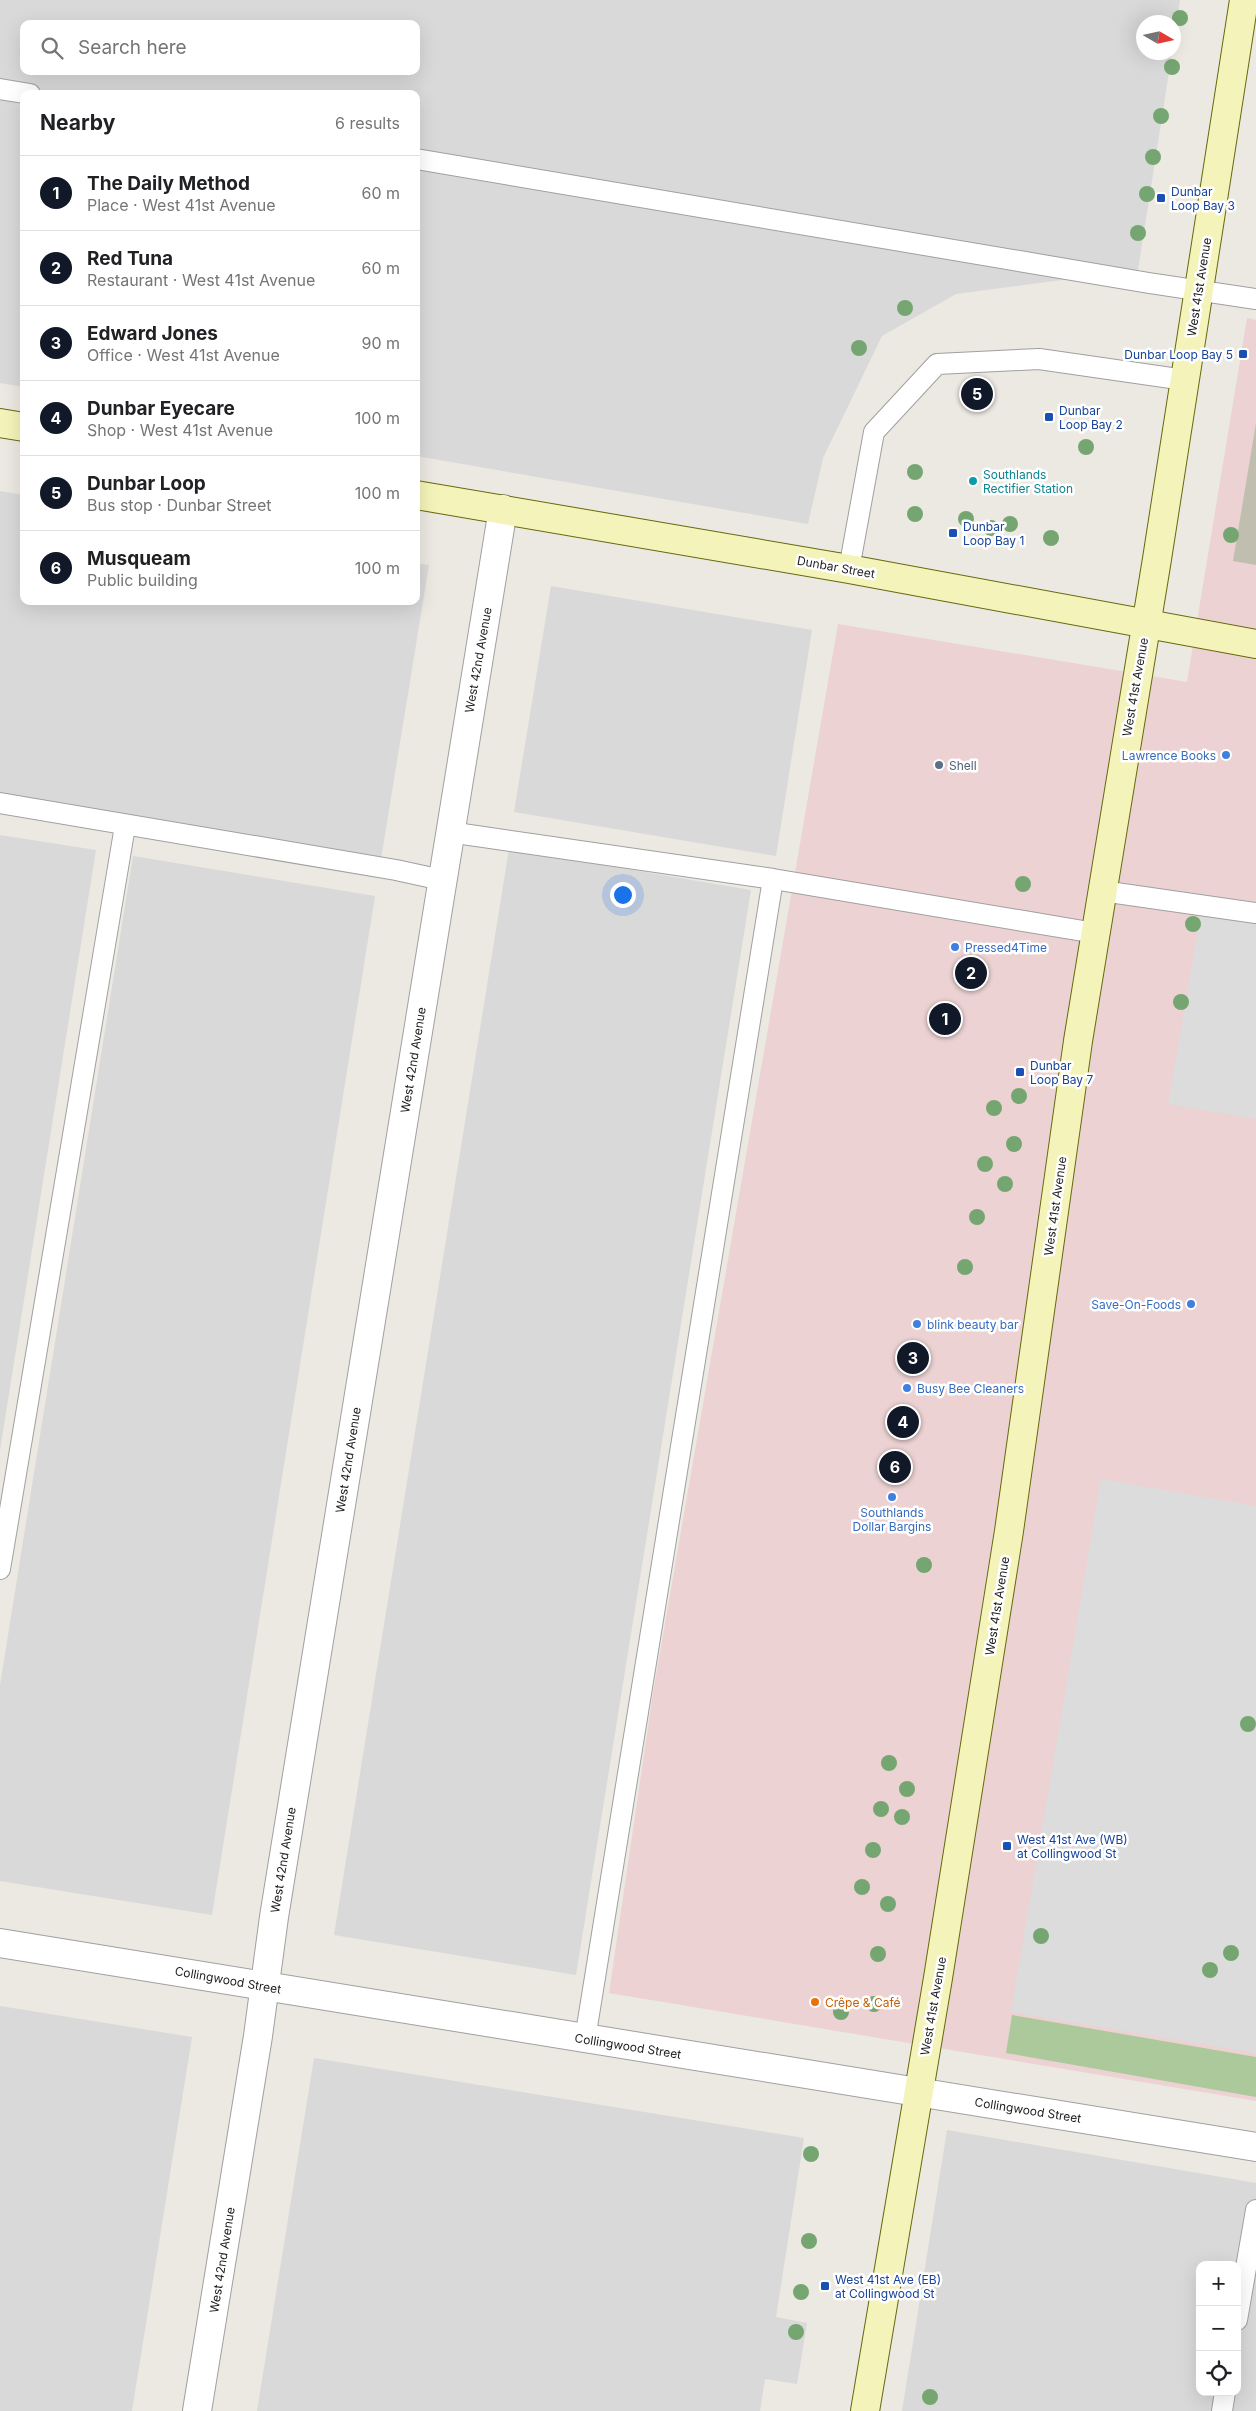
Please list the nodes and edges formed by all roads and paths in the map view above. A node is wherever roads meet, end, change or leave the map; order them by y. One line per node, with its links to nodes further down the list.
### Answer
1 (1244, 0): 5 (main road, West 41st Avenue)
2 (0, 89): 3 (lane)
3 (20, 92)
4 (420, 160): 5 (lane)
5 (1199, 291): 6 (lane); 7 (main road, West 41st Avenue)
6 (1256, 300)
7 (1185, 380): 12 (lane); 13 (main road, West 41st Avenue)
8 (0, 423): 9 (main road)
9 (20, 426)
10 (420, 496): 11 (main road, Dunbar Street)
11 (503, 509): 12 (main road, Dunbar Street); 17 (street, West 42nd Avenue)
12 (849, 569): 13 (main road, Dunbar Street)
13 (1146, 624): 14 (main road, Dunbar Street); 20 (main road, West 41st Avenue)
14 (1256, 644)
15 (0, 803): 16 (lane)
16 (125, 826): 19 (lane); 23 (lane)
17 (449, 832): 18 (lane); 19 (street, West 42nd Avenue)
18 (773, 879): 22 (lane); 26 (lane)
19 (442, 880): 25 (street, West 42nd Avenue)
20 (1102, 891): 21 (lane); 22 (main road, West 41st Avenue)
21 (1256, 913)
22 (1095, 933): 27 (main road, West 41st Avenue)
23 (0, 1570)
24 (0, 1942): 25 (street, Collingwood Street)
25 (265, 1986): 26 (street, Collingwood Street); 32 (street, West 42nd Avenue)
26 (586, 2039): 27 (street, Collingwood Street)
27 (918, 2093): 28 (street, Collingwood Street); 33 (main road, West 41st Avenue)
28 (1256, 2147)
29 (1256, 2210): 30 (lane)
30 (1239, 2306)
31 (1224, 2396): 34 (lane)
32 (197, 2411)
33 (865, 2411)
34 (1222, 2411)

